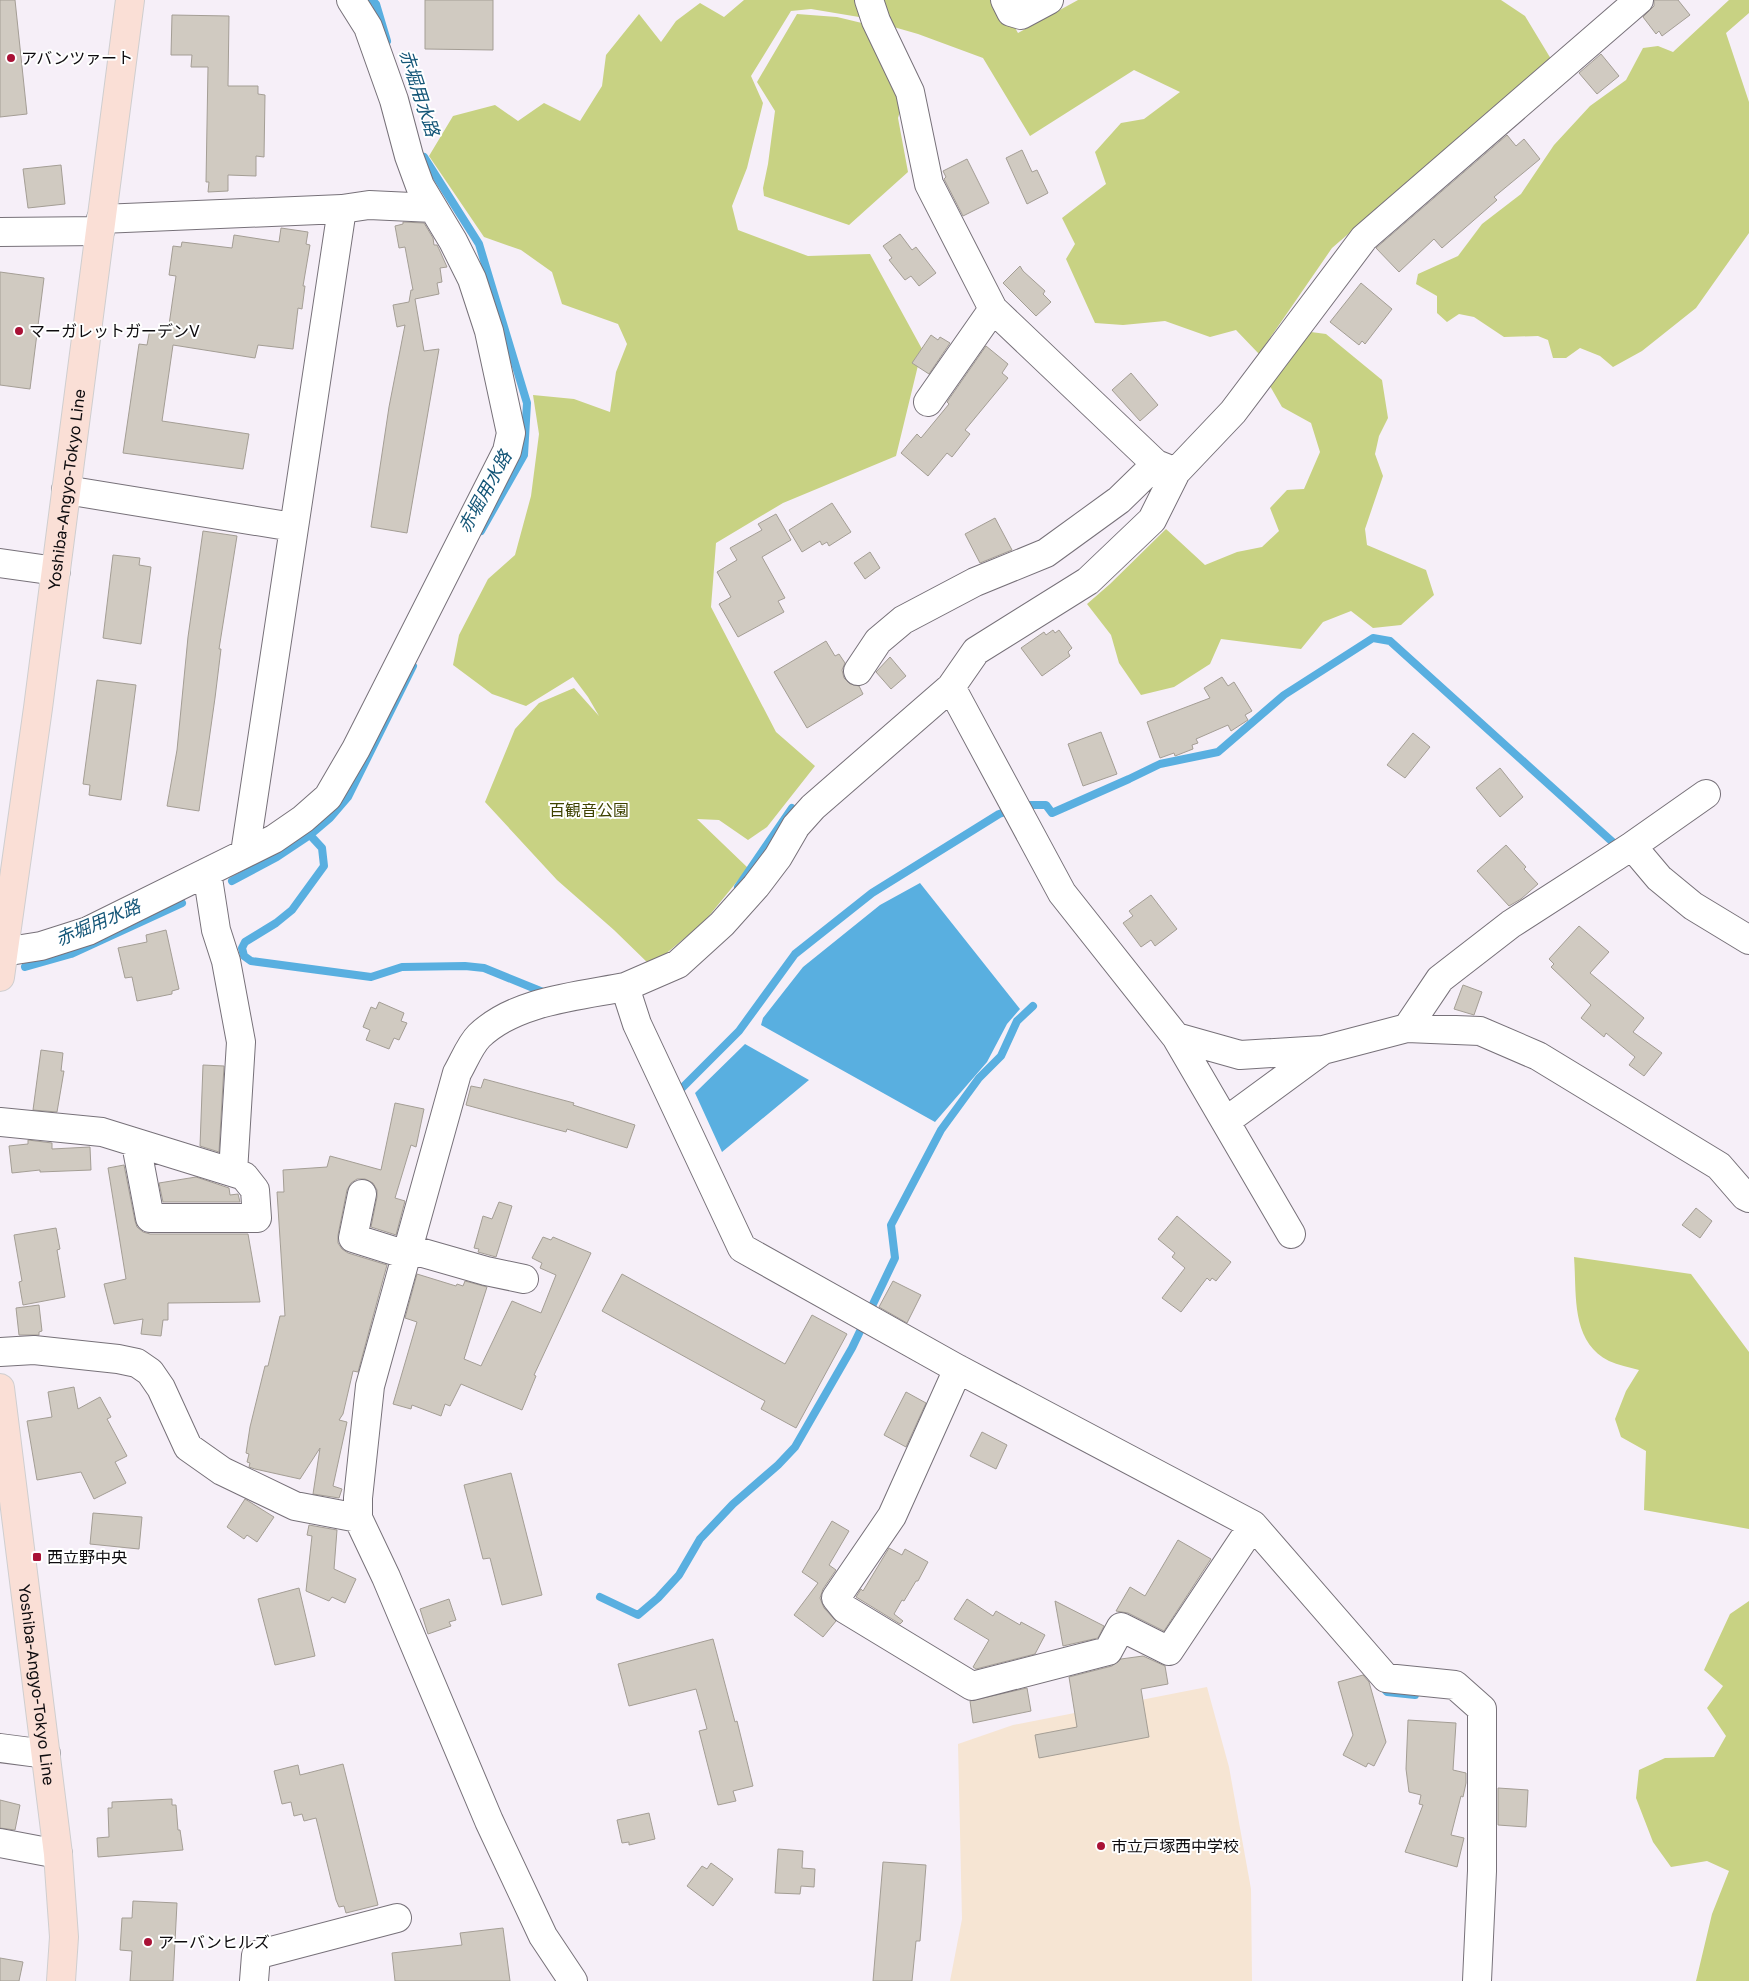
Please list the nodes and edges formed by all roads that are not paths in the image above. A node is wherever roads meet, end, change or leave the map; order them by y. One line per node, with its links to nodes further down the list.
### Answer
1 (130, 0): 9 (main road, Yoshiba-Angyo-Tokyo Line)
2 (351, 0): 7 (street)
3 (869, 0): 11 (street)
4 (1005, 0): 5 (street)
5 (1050, 0)
6 (1639, 0): 13 (street)
7 (433, 208): 8 (street); 22 (street)
8 (342, 209): 9 (street); 15 (street)
9 (100, 225): 10 (street); 14 (main road, Yoshiba-Angyo-Tokyo Line)
10 (0, 232)
11 (993, 309): 12 (street); 13 (street)
12 (928, 402)
13 (1166, 468): 18 (street); 19 (street)
14 (66, 490): 15 (street); 17 (main road, Yoshiba-Angyo-Tokyo Line)
15 (293, 527): 22 (street)
16 (0, 563): 17 (street)
17 (56, 571): 25 (main road, Yoshiba-Angyo-Tokyo Line)
18 (858, 671)
19 (951, 687): 26 (street); 28 (street)
20 (1706, 794): 21 (street)
21 (1632, 846): 24 (street); 27 (street)
22 (245, 853): 23 (street)
23 (206, 872): 25 (street); 33 (street)
24 (1749, 940)
25 (2, 964)
26 (625, 987): 37 (street); 40 (street)
27 (1407, 1028): 29 (street); 35 (street)
28 (1176, 1037): 29 (street); 30 (street)
29 (1323, 1050): 30 (street)
30 (1226, 1121): 36 (street)
31 (0, 1122): 32 (street)
32 (136, 1144): 33 (street); 33 (street)
33 (233, 1172)
34 (362, 1194): 37 (street)
35 (1749, 1198)
36 (1291, 1234)
37 (408, 1252): 38 (street); 42 (street)
38 (524, 1279)
39 (0, 1352): 42 (street)
40 (958, 1369): 43 (street); 43 (street)
41 (0, 1388): 45 (main road, Yoshiba-Angyo-Tokyo Line)
42 (358, 1518): 51 (street)
43 (1253, 1525): 52 (street)
44 (0, 1748): 45 (street)
45 (46, 1754): 47 (main road, Yoshiba-Angyo-Tokyo Line)
46 (0, 1843): 47 (street)
47 (58, 1854): 49 (main road, Yoshiba-Angyo-Tokyo Line)
48 (397, 1918): 50 (street)
49 (61, 1981)
50 (254, 1981)
51 (573, 1981)
52 (1477, 1981)

